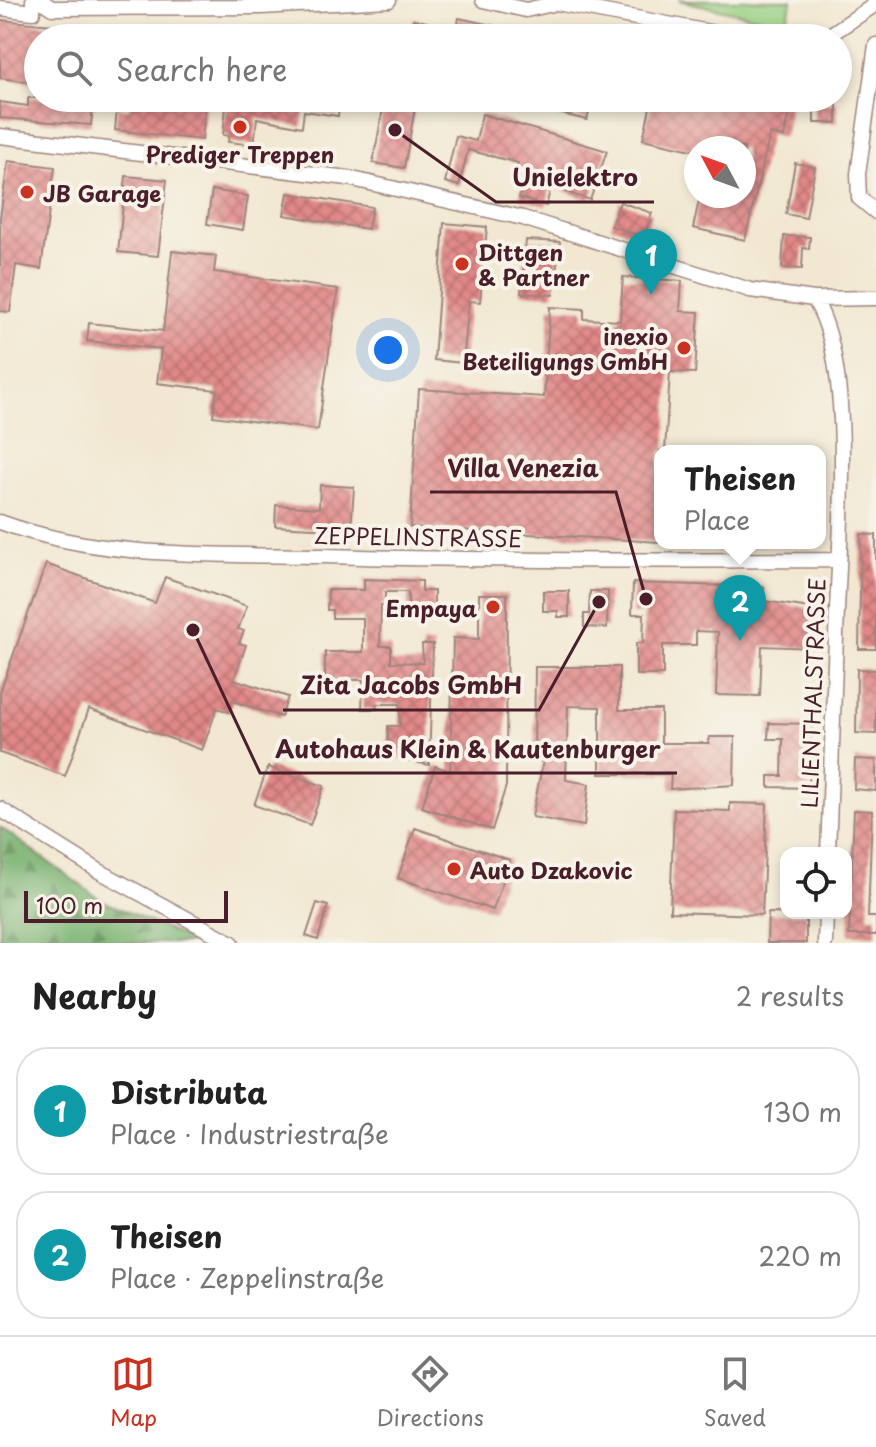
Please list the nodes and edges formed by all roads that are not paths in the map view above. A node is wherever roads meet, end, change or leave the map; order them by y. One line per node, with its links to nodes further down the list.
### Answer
1 (33, 0): 8 (street)
2 (40, 0): 6 (street)
3 (483, 0): 9 (street)
4 (383, 1): 5 (street)
5 (261, 3): 6 (street)
6 (127, 4)
7 (876, 4): 10 (street)
8 (0, 8)
9 (667, 24)
10 (846, 24)
11 (876, 45): 13 (street)
12 (0, 136): 15 (street)
13 (876, 212)
14 (876, 298): 15 (street)
15 (814, 299): 16 (street, LILIENTHALSTRASSE)
16 (842, 507): 17 (street); 19 (street, LILIENTHALSTRASSE)
17 (858, 509)
18 (0, 522): 19 (street, ZEPPELINSTRASSE)
19 (839, 560): 21 (street, LILIENTHALSTRASSE)
20 (0, 809): 23 (street)
21 (828, 847)
22 (826, 919): 24 (street)
23 (232, 943)
24 (825, 943)

